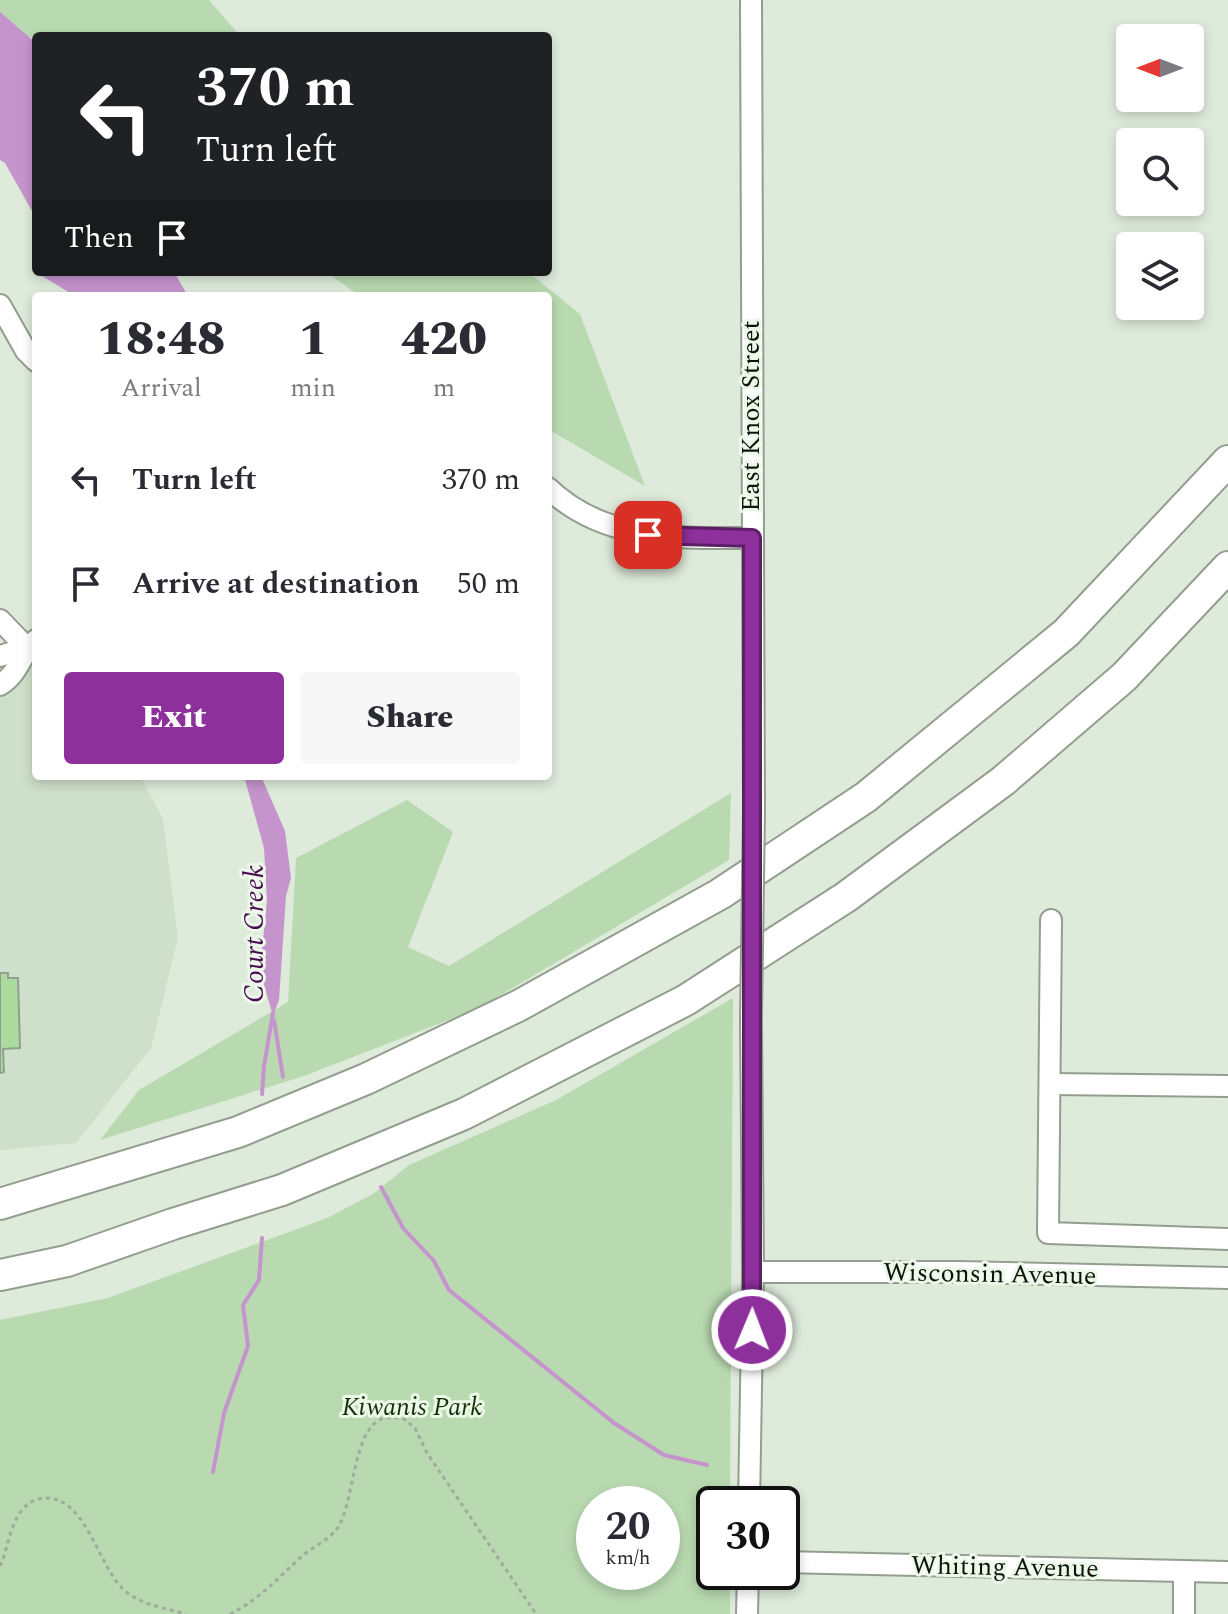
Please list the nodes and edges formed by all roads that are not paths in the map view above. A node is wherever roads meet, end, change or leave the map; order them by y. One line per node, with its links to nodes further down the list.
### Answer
1 (751, 0): 6 (street, East Knox Street)
2 (0, 305): 3 (street)
3 (32, 357)
4 (1228, 461): 15 (highway)
5 (552, 491): 6 (street)
6 (752, 538): 17 (street, East Knox Street, bridge)
7 (1228, 567): 18 (highway)
8 (0, 620): 9 (street)
9 (31, 644): 10 (street); 11 (street)
10 (0, 656)
11 (0, 685)
12 (1051, 920): 13 (street)
13 (1050, 1084): 14 (street); 16 (street)
14 (1228, 1086)
15 (0, 1204)
16 (1228, 1239)
17 (753, 1272): 19 (street, Wisconsin Avenue); 20 (street, East Knox Street)
18 (0, 1275)
19 (1228, 1278)
20 (749, 1486)
21 (800, 1562): 22 (street, Whiting Avenue)
22 (1184, 1572): 23 (street, Whiting Avenue); 26 (street)
23 (1228, 1572)
24 (748, 1590): 25 (street)
25 (747, 1614)
26 (1184, 1614)

